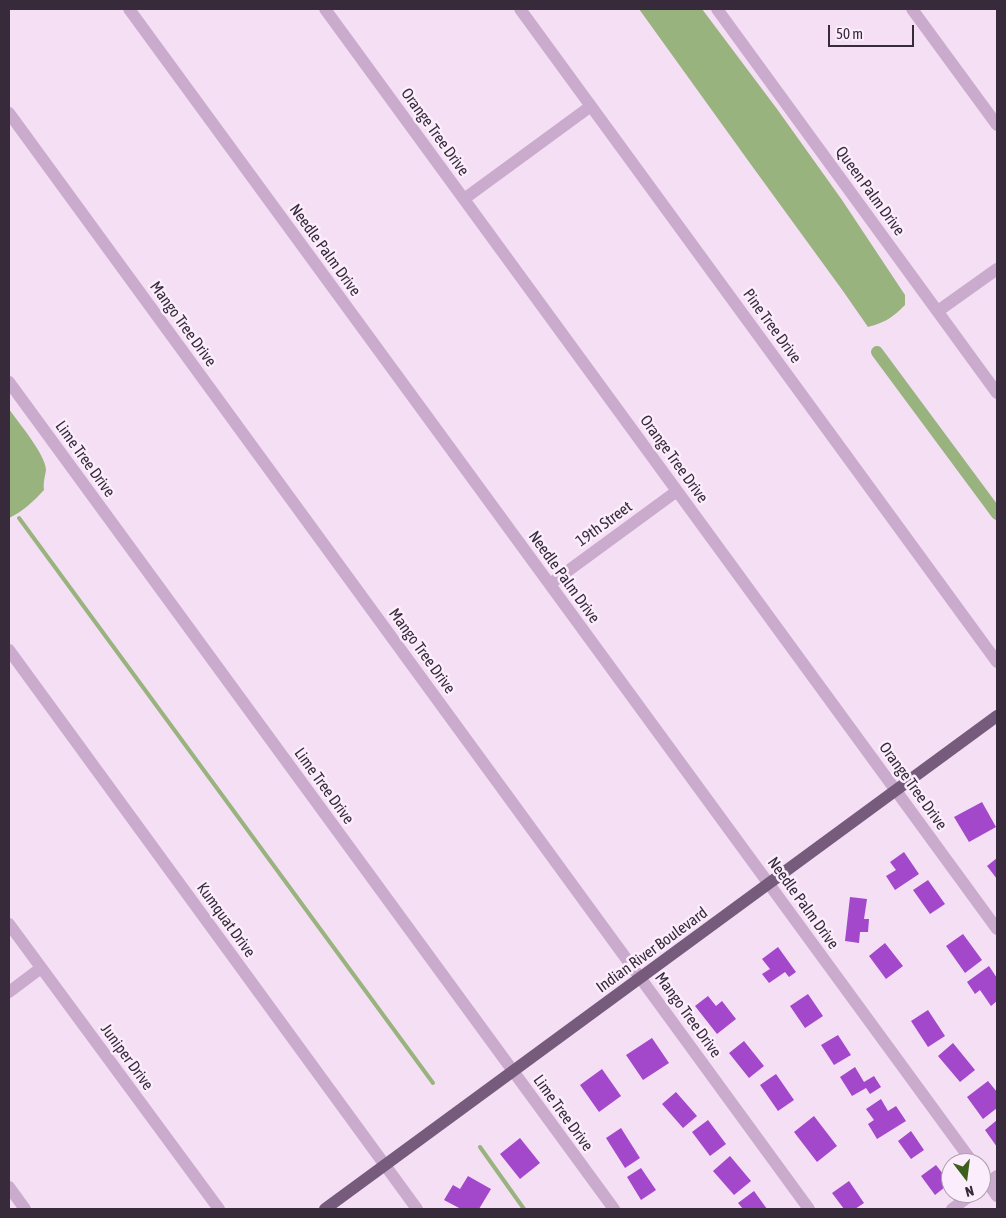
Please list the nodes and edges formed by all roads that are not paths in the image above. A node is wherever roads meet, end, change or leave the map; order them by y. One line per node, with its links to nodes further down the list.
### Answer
1 (129, 9): 15 (street, Needle Palm Drive)
2 (325, 9): 9 (street, Orange Tree Drive)
3 (520, 9): 6 (street, Pine Tree Drive)
4 (717, 9): 11 (street, Queen Palm Drive)
5 (912, 9): 8 (street)
6 (591, 106): 9 (street); 17 (street, Pine Tree Drive)
7 (9, 113): 24 (street, Mango Tree Drive)
8 (997, 125)
9 (464, 199): 14 (street, Orange Tree Drive)
10 (997, 269): 11 (street)
11 (938, 311): 13 (street, Queen Palm Drive)
12 (9, 382): 26 (street, Lime Tree Drive)
13 (997, 393)
14 (677, 491): 15 (street, 19th Street); 19 (street, Orange Tree Drive)
15 (550, 584): 20 (street, Needle Palm Drive)
16 (9, 650): 28 (street, Kumquat Drive)
17 (997, 662)
18 (997, 716): 19 (main road, Indian River Boulevard)
19 (896, 790): 20 (main road, Indian River Boulevard); 22 (street, Orange Tree Drive)
20 (769, 884): 24 (main road, Indian River Boulevard); 27 (street, Needle Palm Drive)
21 (9, 924): 23 (street, Juniper Drive)
22 (997, 928)
23 (41, 968): 25 (street); 31 (street, Juniper Drive)
24 (641, 978): 26 (main road, Indian River Boulevard); 35 (street, Mango Tree Drive)
25 (9, 992)
26 (513, 1072): 28 (main road, Indian River Boulevard); 34 (street, Lime Tree Drive)
27 (966, 1153)
28 (385, 1165): 32 (main road, Indian River Boulevard); 33 (street, Kumquat Drive)
29 (9, 1187): 30 (street)
30 (25, 1209)
31 (219, 1209)
32 (325, 1209)
33 (417, 1209)
34 (614, 1209)
35 (809, 1209)

